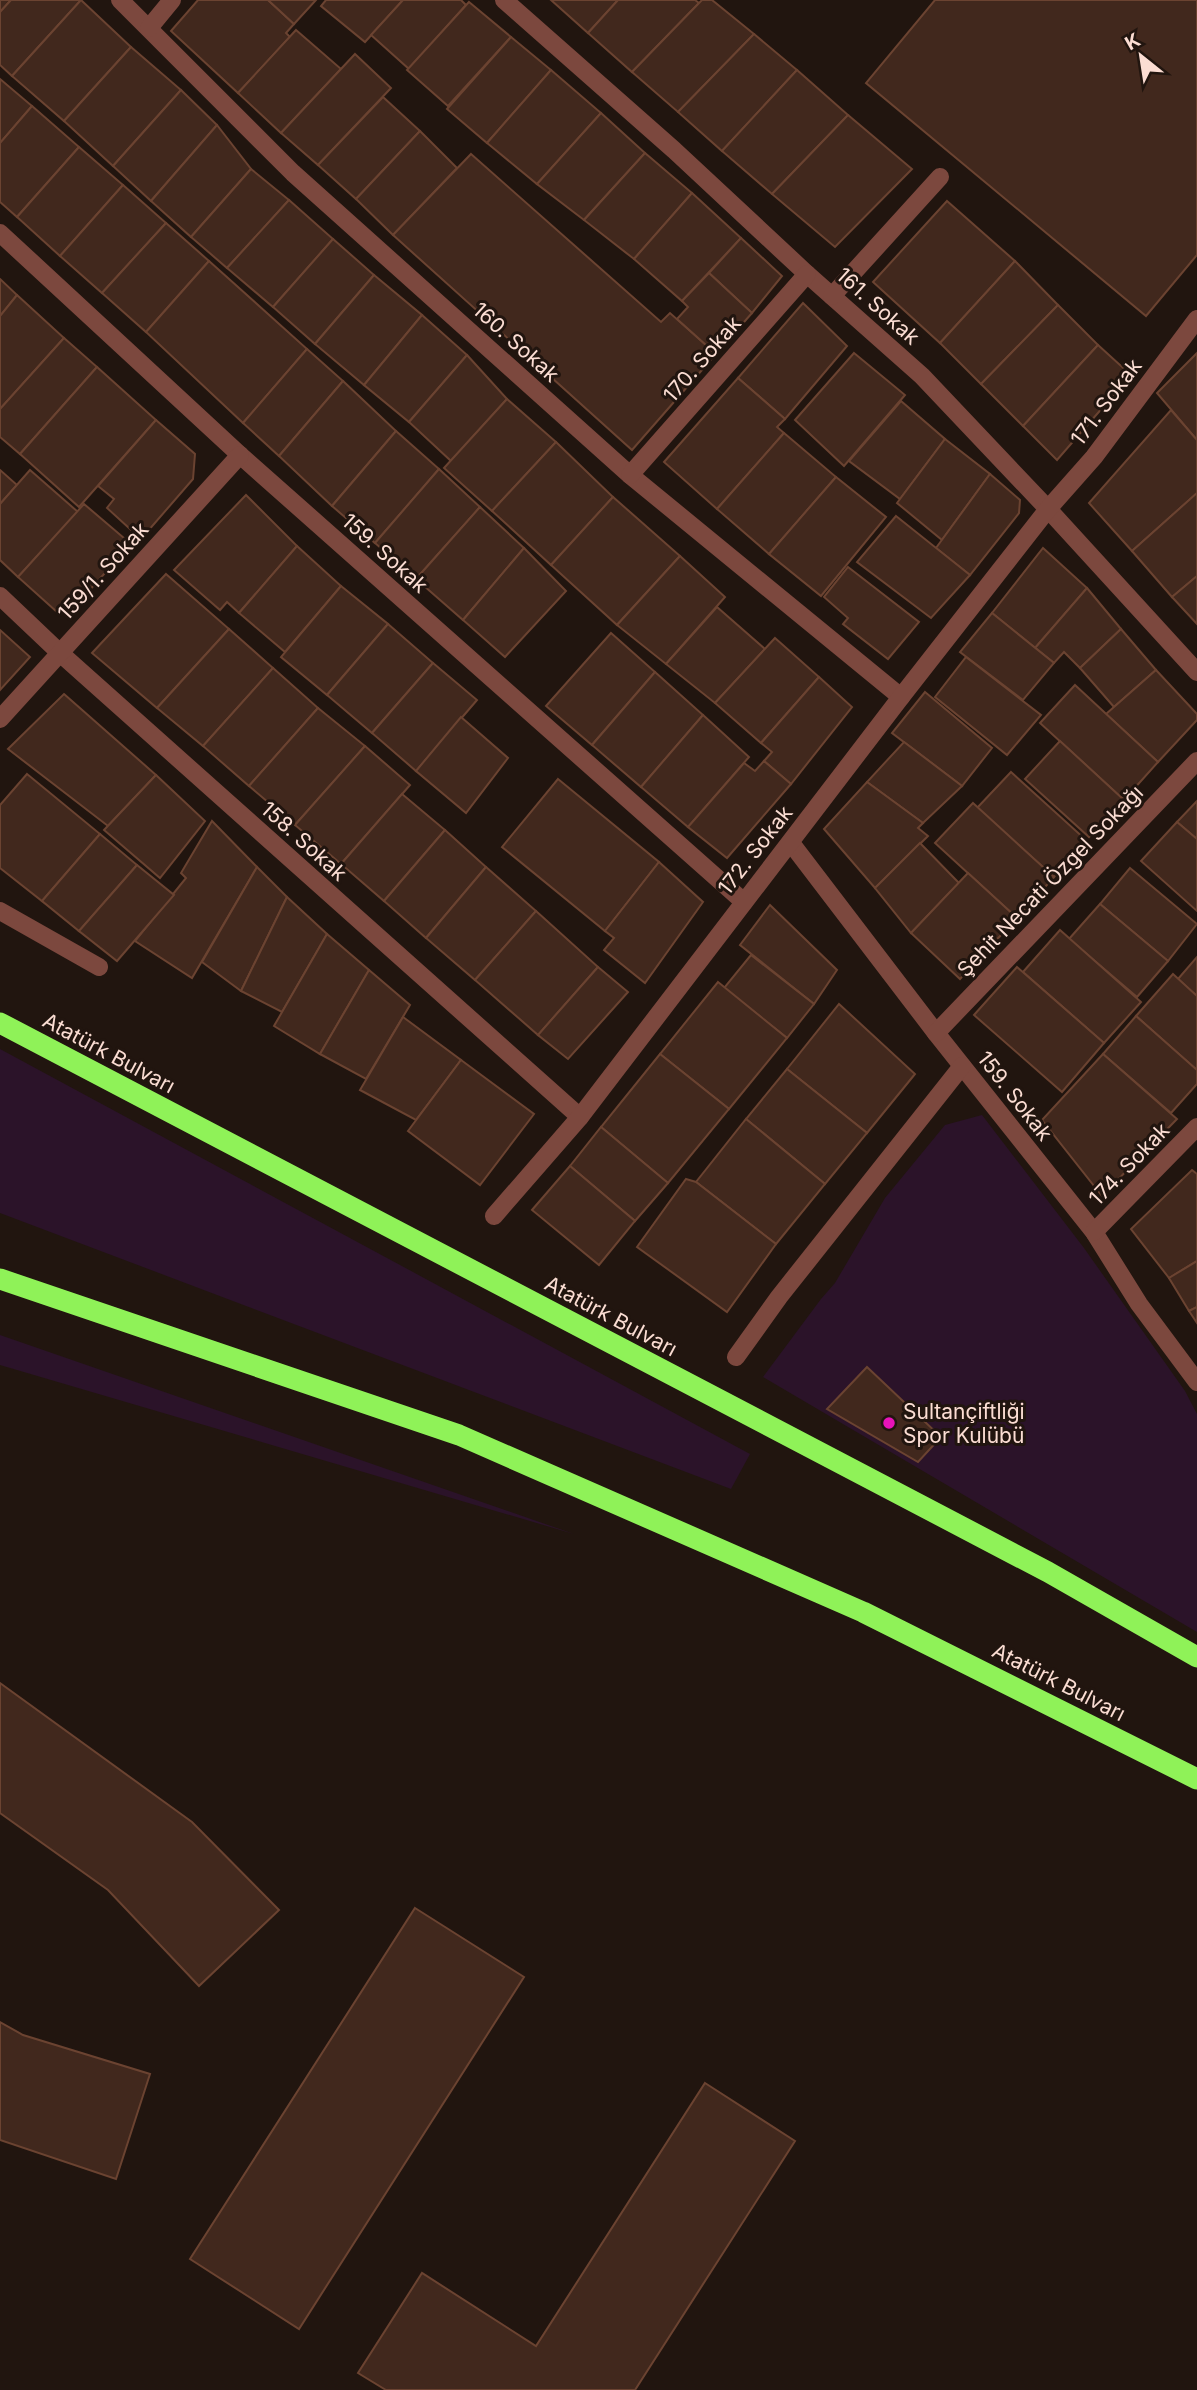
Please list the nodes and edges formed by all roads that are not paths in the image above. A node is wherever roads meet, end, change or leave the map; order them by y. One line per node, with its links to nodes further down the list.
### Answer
1 (120, 0): 4 (street, 160. Sokak)
2 (173, 0): 4 (street)
3 (504, 0): 7 (street, 161. Sokak)
4 (149, 28): 11 (street, 160. Sokak)
5 (940, 177): 8 (street)
6 (0, 233): 10 (street, 159. Sokak)
7 (807, 274): 8 (street, 161. Sokak); 11 (street, 170. Sokak)
8 (832, 296): 12 (street, 161. Sokak)
9 (1197, 319): 12 (street, 171. Sokak)
10 (240, 455): 14 (street, 159/1. Sokak); 20 (street, 159. Sokak)
11 (630, 475): 16 (street, 160. Sokak)
12 (1048, 509): 15 (street, 161. Sokak); 16 (street, 172. Sokak)
13 (0, 596): 14 (street, 158. Sokak)
14 (60, 653): 17 (street, 159/1. Sokak); 26 (street, 158. Sokak)
15 (1197, 672)
16 (901, 697): 19 (street, 172. Sokak)
17 (0, 719)
18 (1197, 761): 24 (street, Şehit Necati Özgel Sokağı)
19 (791, 843): 20 (street, 172. Sokak); 24 (street, 159. Sokak)
20 (744, 902): 26 (street, 172. Sokak)
21 (0, 911): 22 (street)
22 (99, 967)
23 (0, 1023): 33 (highway, Atatürk Bulvarı)
24 (936, 1033): 25 (street, 159. Sokak)
25 (962, 1066): 29 (street, 159. Sokak); 31 (street)
26 (580, 1117): 28 (street, 172. Sokak)
27 (1197, 1127): 29 (street, 174. Sokak)
28 (494, 1216)
29 (1094, 1232): 32 (street, 159. Sokak)
30 (0, 1279): 34 (highway, Atatürk Bulvarı)
31 (736, 1357)
32 (1197, 1382)
33 (1197, 1657)
34 (1197, 1779)

